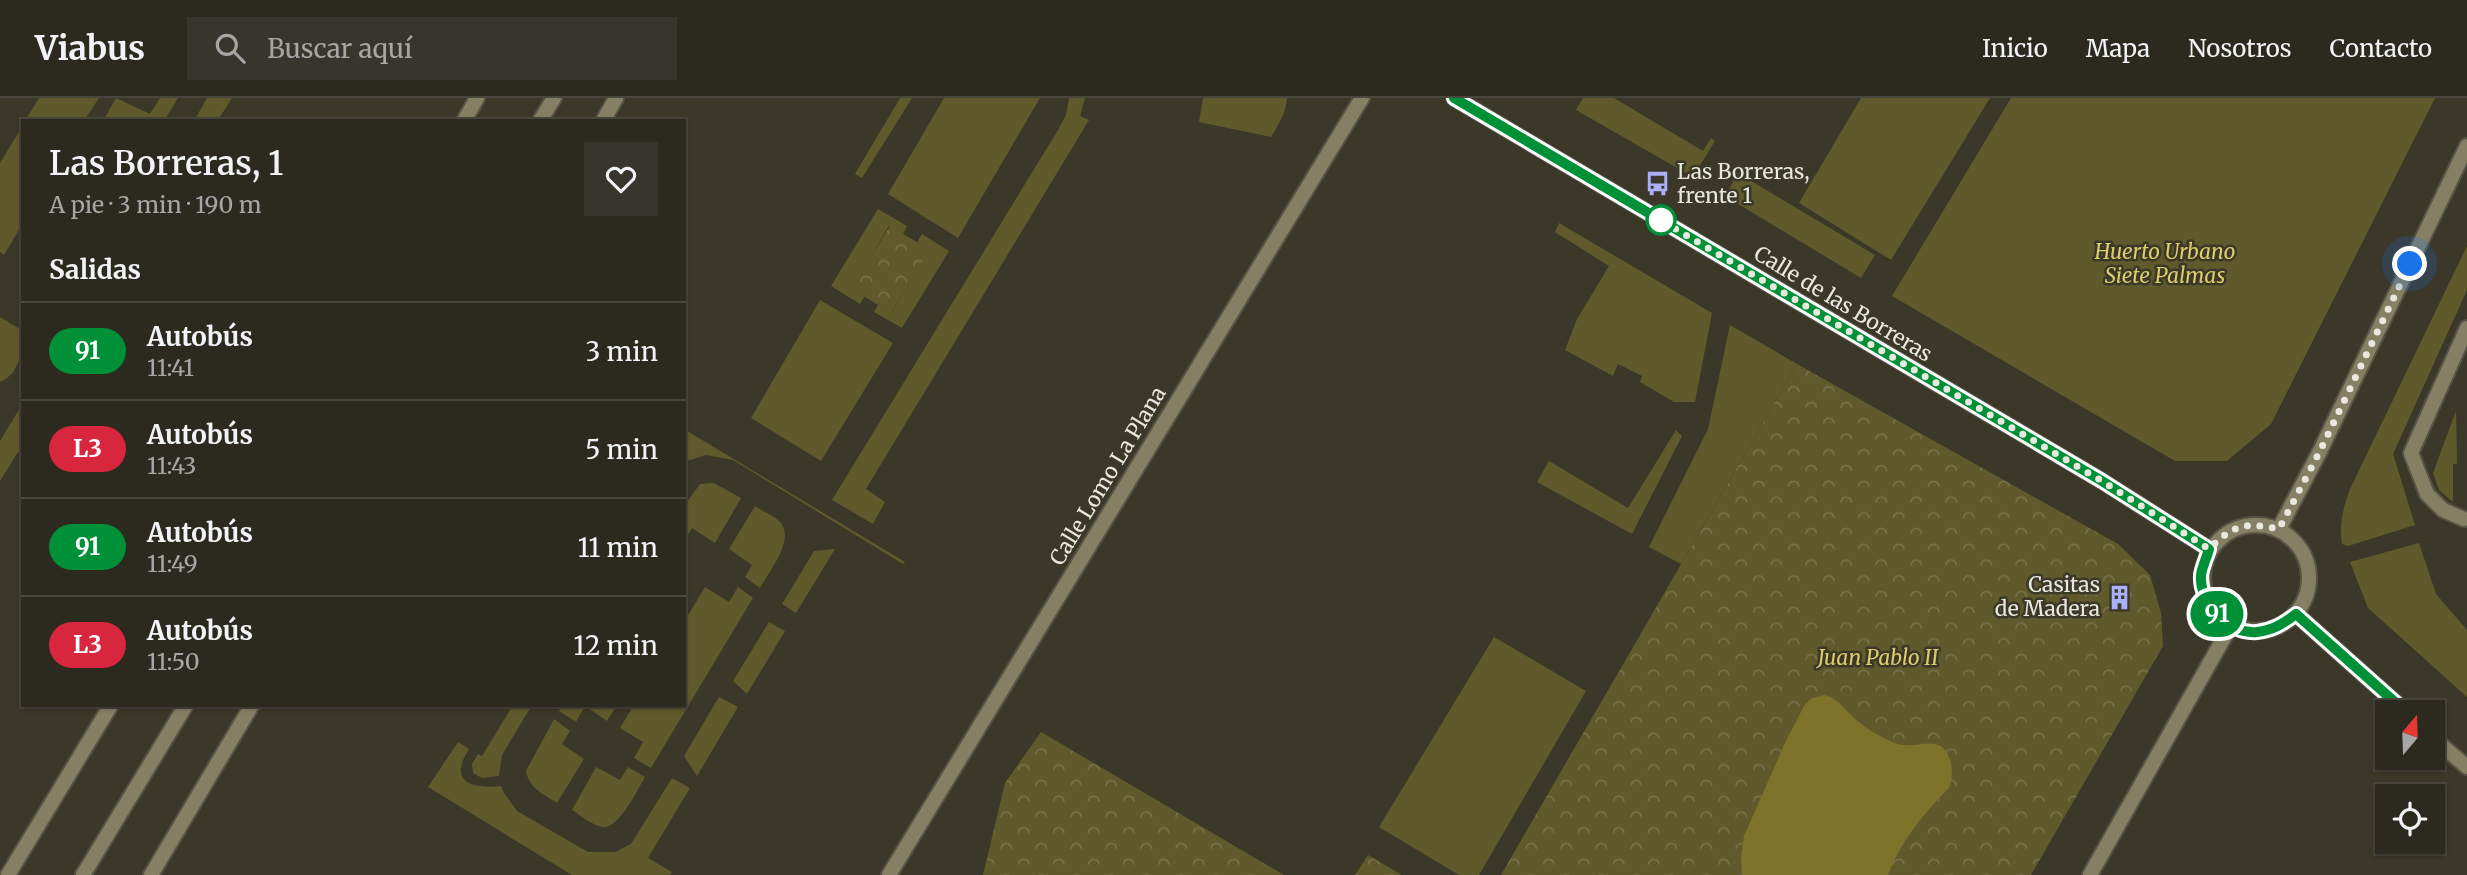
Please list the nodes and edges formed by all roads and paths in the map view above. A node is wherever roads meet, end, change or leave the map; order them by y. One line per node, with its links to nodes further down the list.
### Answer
1 (478, 98): 6 (street)
2 (554, 98): 7 (street)
3 (616, 98): 8 (street)
4 (1362, 98): 25 (street, Calle Lomo La Plana)
5 (1454, 98): 13 (street, Calle de las Borreras)
6 (465, 119)
7 (541, 119)
8 (604, 119)
9 (2467, 146): 12 (street)
10 (2467, 328): 11 (street)
11 (2464, 519)
12 (2279, 529): 13 (street); 14 (street)
13 (2209, 549): 15 (street)
14 (2296, 614): 15 (street); 16 (street)
15 (2230, 626): 26 (street)
16 (2393, 700)
17 (110, 707): 22 (street)
18 (185, 707): 23 (street)
19 (251, 707): 24 (street)
20 (2445, 748): 21 (street)
21 (2467, 767)
22 (8, 875)
23 (83, 875)
24 (151, 875)
25 (889, 875)
26 (2090, 875)

